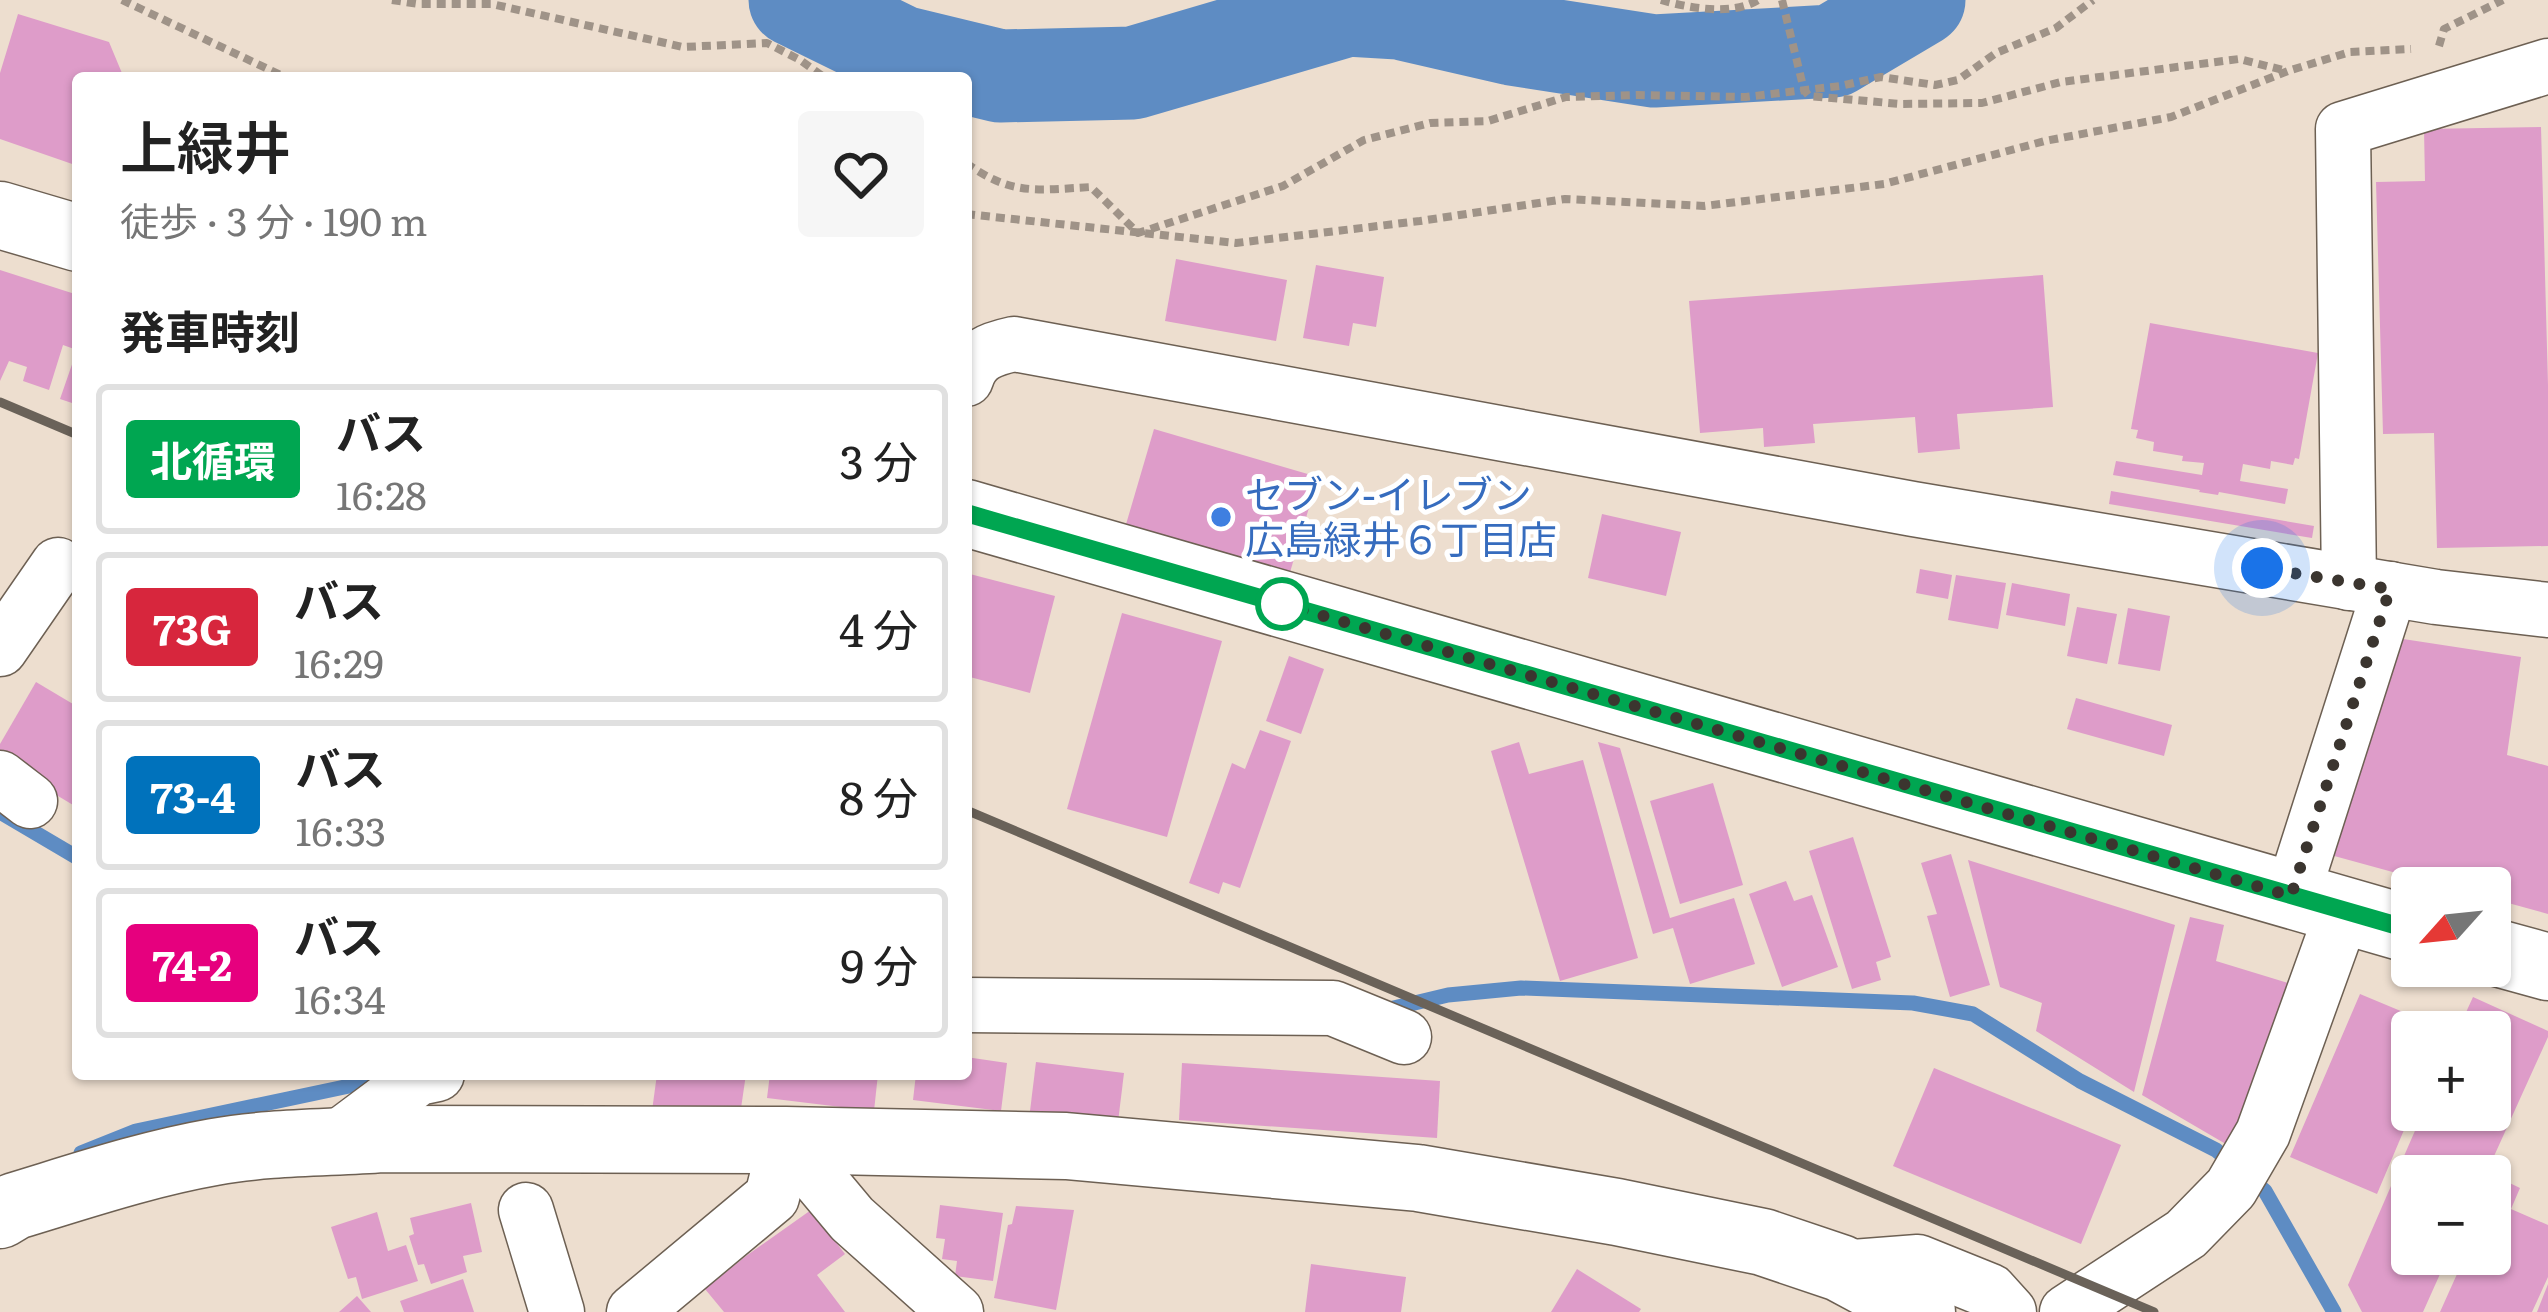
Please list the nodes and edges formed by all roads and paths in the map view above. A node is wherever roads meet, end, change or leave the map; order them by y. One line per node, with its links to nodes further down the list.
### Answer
1 (122, 0): 12 (path)
2 (392, 0): 13 (path)
3 (1661, 0): 4 (path)
4 (1758, 0)
5 (1783, 0): 14 (path)
6 (2093, 0): 14 (path)
7 (2503, 0): 8 (path)
8 (2460, 43)
9 (2416, 49): 11 (path)
10 (2548, 66): 23 (street)
11 (2288, 71): 14 (path); 18 (path)
12 (274, 72)
13 (817, 72)
14 (1804, 90): 18 (path)
15 (972, 167): 18 (path)
16 (0, 215): 19 (street)
17 (972, 215): 18 (path)
18 (1138, 233)
19 (72, 236)
20 (972, 364): 23 (street)
21 (972, 515): 26 (street)
22 (58, 565): 25 (street)
23 (2370, 586): 24 (street); 26 (street)
24 (2548, 610)
25 (0, 649)
26 (2318, 904): 27 (street); 43 (street)
27 (2391, 924)
28 (2511, 957): 29 (street)
29 (2548, 967)
30 (972, 1005): 31 (street)
31 (1404, 1036)
32 (415, 1080): 34 (street)
33 (786, 1140): 34 (street); 37 (street); 39 (street); 40 (street)
34 (332, 1142): 36 (street)
35 (526, 1210): 38 (street)
36 (0, 1215)
37 (1840, 1268): 41 (street); 42 (street)
38 (557, 1312)
39 (634, 1312)
40 (956, 1312)
41 (1922, 1312)
42 (2009, 1312)
43 (2067, 1312)

